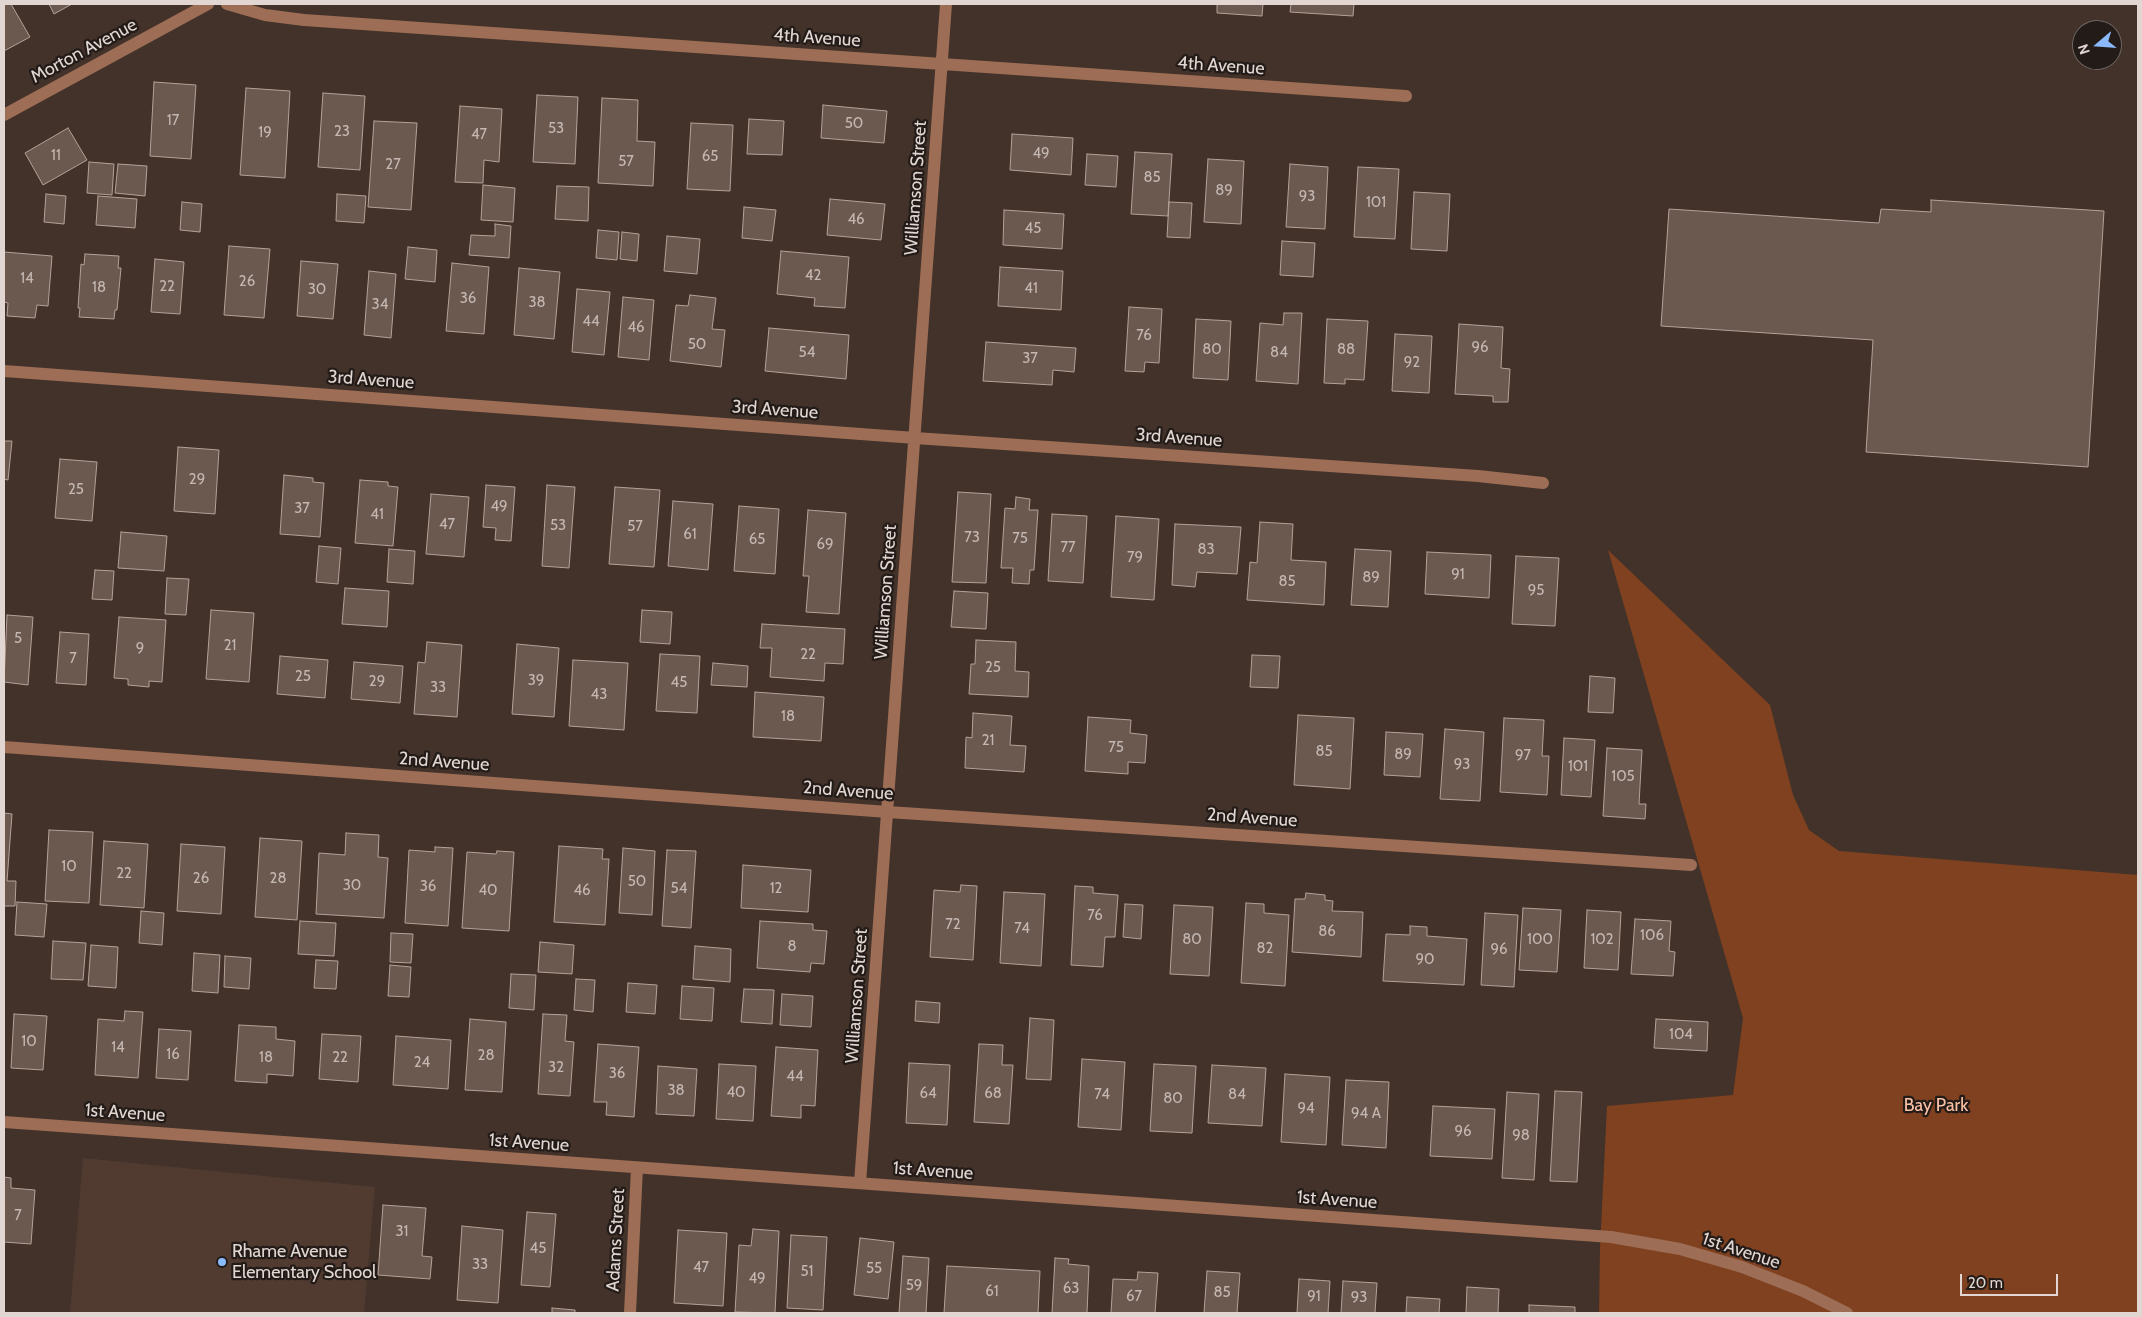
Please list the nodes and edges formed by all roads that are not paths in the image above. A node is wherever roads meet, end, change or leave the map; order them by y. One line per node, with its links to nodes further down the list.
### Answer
1 (208, 4): 6 (street, Morton Avenue)
2 (227, 4): 4 (street, 4th Avenue)
3 (946, 4): 4 (street, Williamson Street)
4 (942, 64): 5 (street, 4th Avenue); 8 (street, Williamson Street)
5 (1406, 96)
6 (4, 115)
7 (4, 371): 8 (street, 3rd Avenue)
8 (915, 438): 9 (street, 3rd Avenue); 11 (street, Williamson Street)
9 (1543, 483)
10 (4, 747): 11 (street, 2nd Avenue)
11 (888, 812): 12 (street, 2nd Avenue); 15 (street, Williamson Street)
12 (1691, 866)
13 (4, 1122): 14 (street, 1st Avenue)
14 (637, 1168): 15 (street, 1st Avenue); 16 (street, Adams Street)
15 (860, 1183): 17 (street, 1st Avenue)
16 (630, 1313)
17 (1847, 1313)

